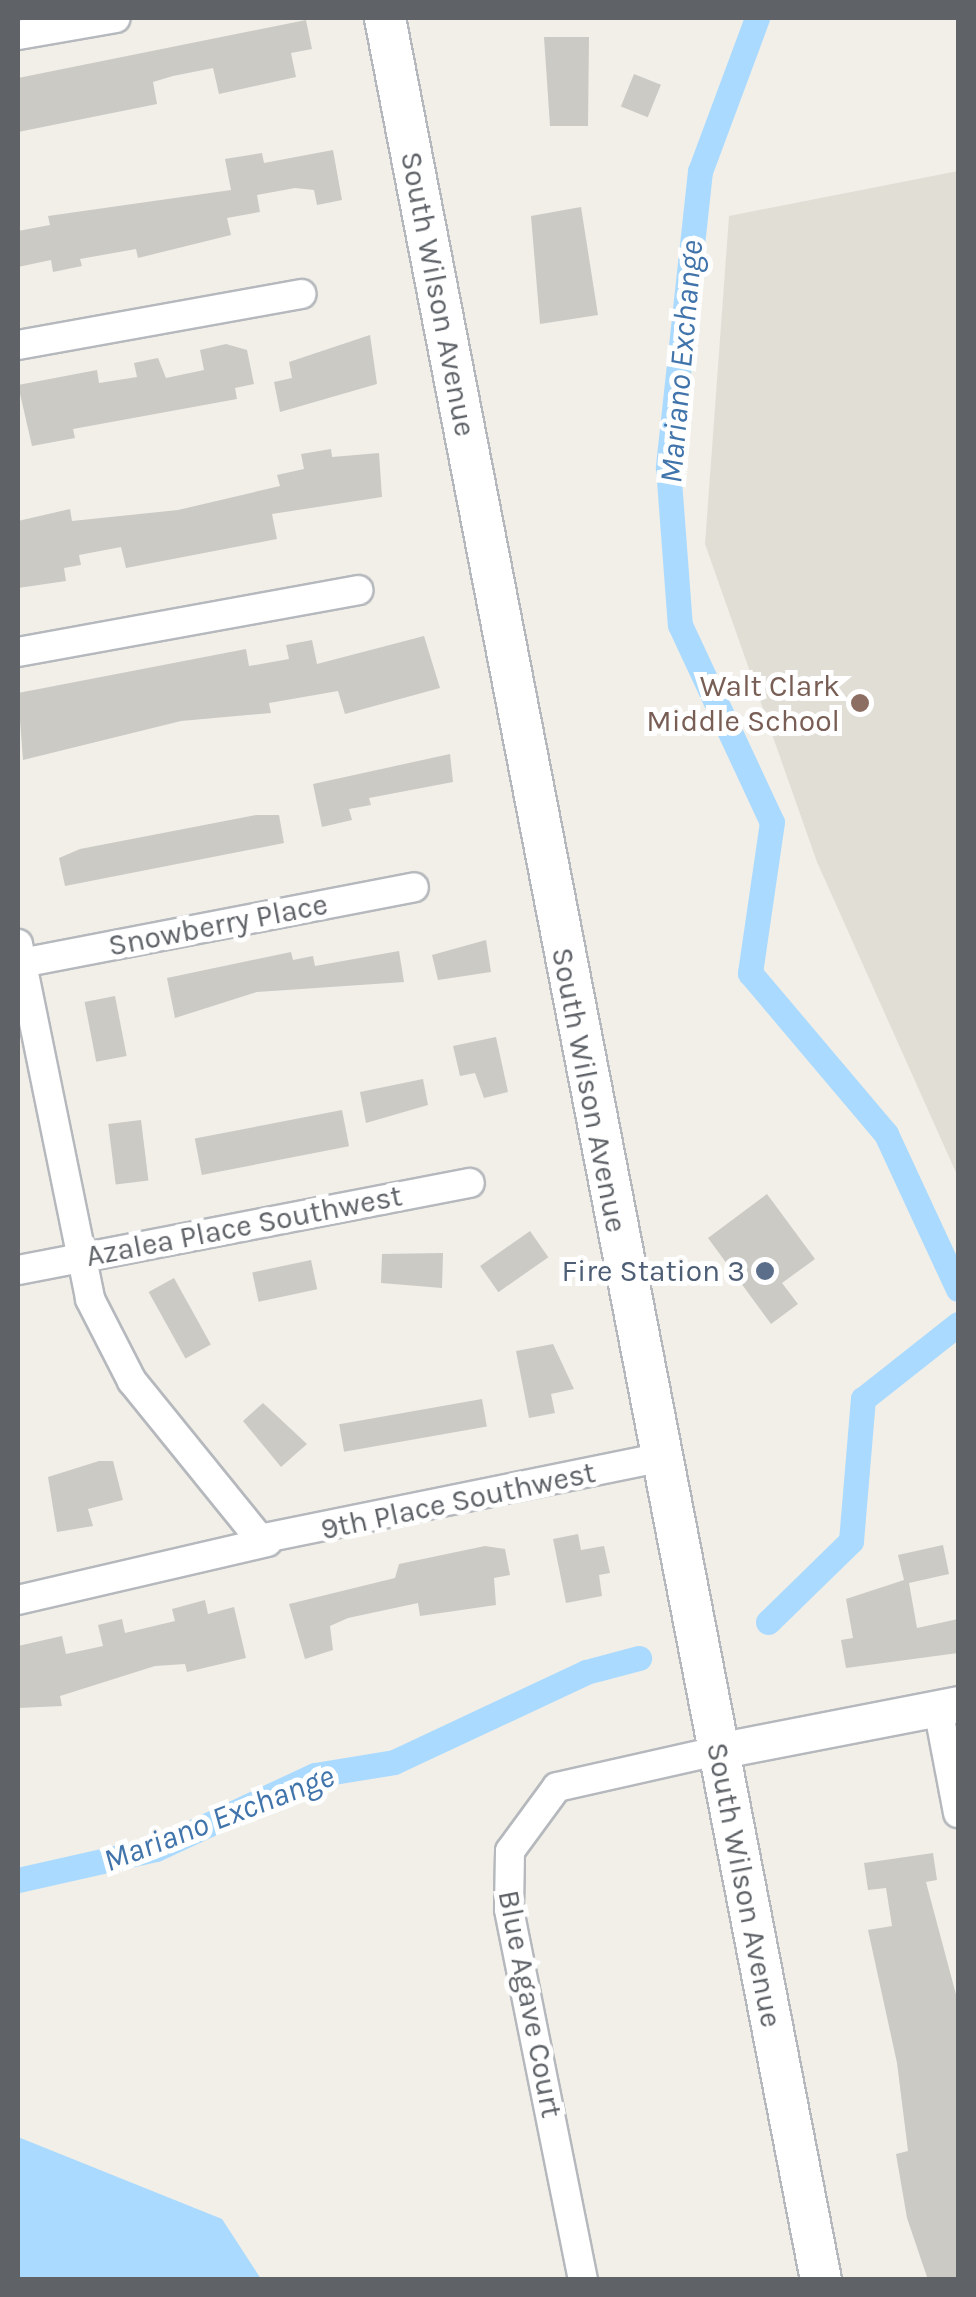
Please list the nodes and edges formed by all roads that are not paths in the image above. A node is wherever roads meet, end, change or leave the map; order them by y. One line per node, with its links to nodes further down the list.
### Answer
1 (116, 18): 3 (street)
2 (386, 18): 14 (main road, South Wilson Avenue)
3 (18, 35)
4 (301, 294): 5 (street)
5 (18, 345)
6 (358, 590): 7 (street)
7 (18, 652)
8 (414, 887): 9 (street, Snowberry Place)
9 (19, 954): 10 (street)
10 (26, 1029): 12 (street)
11 (470, 1184): 12 (street, Azalea Place Southwest)
12 (79, 1257): 13 (street, Azalea Place Southwest); 15 (street)
13 (18, 1270)
14 (658, 1458): 15 (street, 9th Place Southwest); 18 (main road, South Wilson Avenue)
15 (263, 1541): 16 (street, 9th Place Southwest)
16 (18, 1600)
17 (948, 1706): 18 (street); 19 (street)
18 (717, 1752): 20 (street, Blue Agave Court); 21 (main road, South Wilson Avenue)
19 (958, 1813)
20 (583, 2280)
21 (821, 2280)

